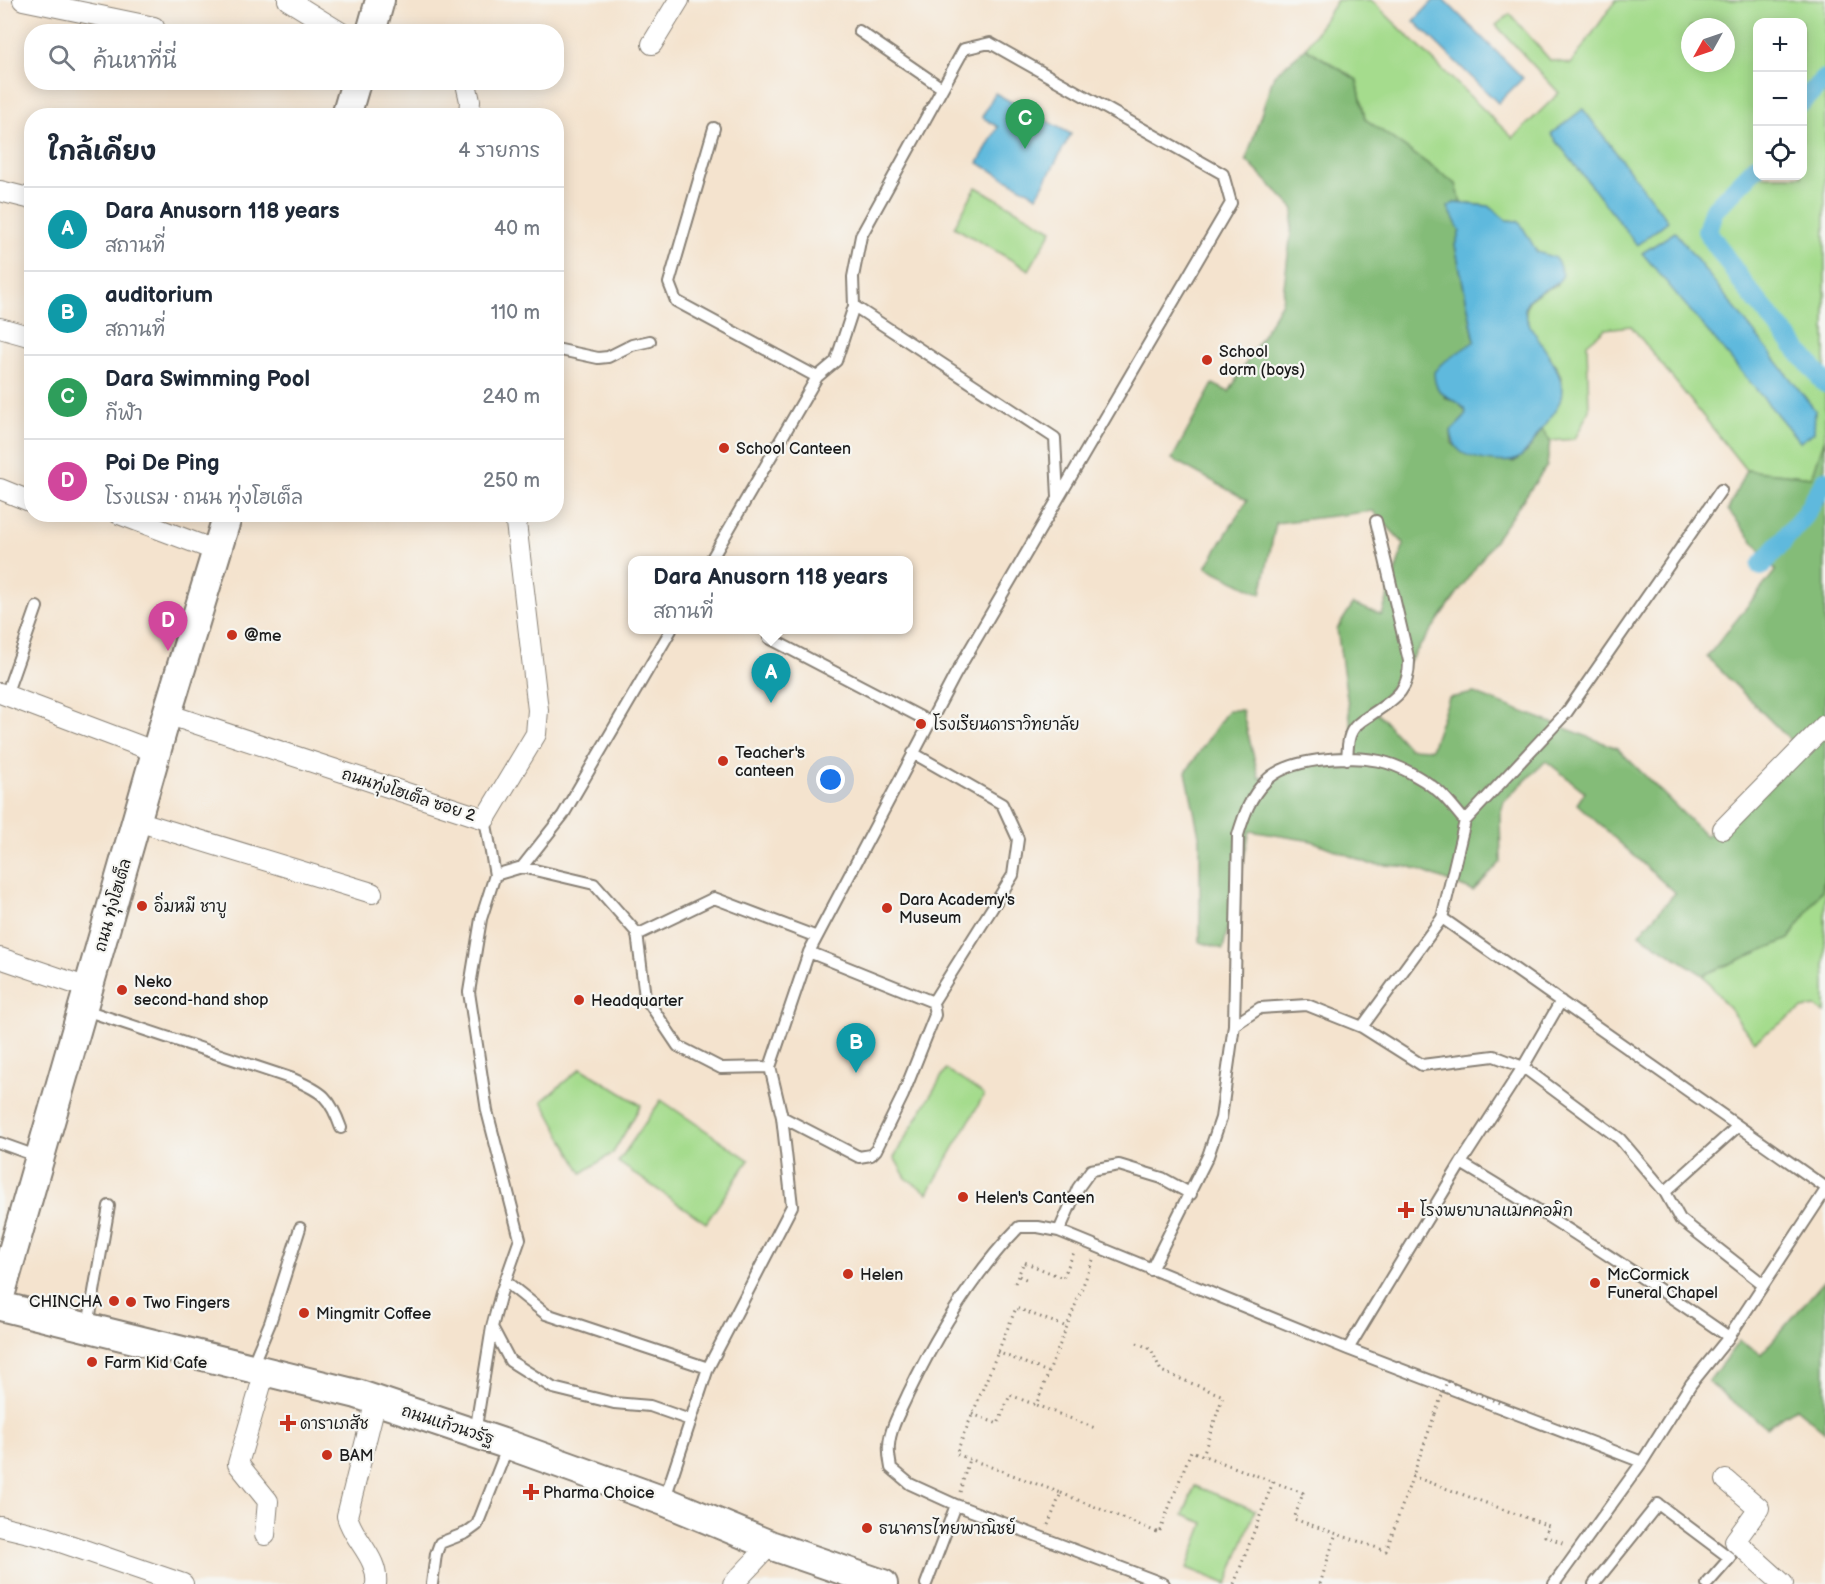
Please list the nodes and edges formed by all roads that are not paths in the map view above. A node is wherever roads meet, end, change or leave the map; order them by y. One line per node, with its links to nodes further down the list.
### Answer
1 (23, 0): 5 (street)
2 (288, 0): 6 (street)
3 (380, 0): 7 (street)
4 (679, 0): 9 (street)
5 (139, 24)
6 (327, 24)
7 (373, 24)
8 (859, 31): 10 (lane)
9 (652, 44)
10 (942, 88): 18 (lane); 26 (lane)
11 (354, 90): 13 (street)
12 (467, 90): 14 (street)
13 (348, 108)
14 (470, 108)
15 (714, 128): 23 (lane)
16 (0, 191): 17 (street)
17 (24, 197)
18 (854, 306): 23 (lane); 26 (lane)
19 (0, 328): 20 (street)
20 (24, 335)
21 (651, 341): 22 (lane)
22 (564, 351)
23 (817, 377): 33 (lane)
24 (0, 489): 27 (street)
25 (1721, 490): 46 (lane)
26 (1058, 498): 39 (lane)
27 (24, 499)
28 (1376, 521): 43 (lane)
29 (140, 522): 32 (street)
30 (226, 522): 32 (street, ถนน ทุ่งโฮเต็ล)
31 (516, 522): 44 (street, ถนนทุ่งโฮเต็ล ซอย 2)
32 (217, 551): 38 (street, ถนน ทุ่งโฮเต็ล)
33 (714, 556)
34 (37, 607): 37 (lane)
35 (669, 634): 48 (lane)
36 (769, 638): 39 (lane)
37 (3, 694): 41 (street)
38 (166, 714): 41 (street, ถนน ทุ่งโฮเต็ล); 44 (street, ถนนทุ่งโฮเต็ล ซอย 2)
39 (930, 722): 42 (lane)
40 (1825, 725): 47 (street)
41 (156, 752): 45 (street, ถนน ทุ่งโฮเต็ล)
42 (913, 753): 53 (lane); 58 (lane)
43 (1347, 759): 46 (lane); 59 (lane)
44 (485, 819): 49 (lane)
45 (136, 821): 50 (street); 56 (street, ถนน ทุ่งโฮเต็ล)
46 (1465, 821): 51 (lane)
47 (1723, 829)
48 (522, 867): 49 (lane); 52 (lane)
49 (495, 875): 76 (lane)
50 (372, 893)
51 (1442, 918): 57 (lane); 60 (lane)
52 (637, 935): 53 (lane); 61 (lane)
53 (817, 937): 54 (lane)
54 (809, 952): 58 (lane); 61 (lane)
55 (0, 958): 56 (street)
56 (85, 999): 65 (lane); 67 (street, ถนน ทุ่งโฮเต็ล)
57 (1561, 1001): 62 (lane); 64 (lane)
58 (933, 1002): 63 (lane)
59 (1234, 1025): 60 (lane); 71 (lane)
60 (1362, 1027): 62 (lane)
61 (770, 1067): 63 (lane)
62 (1523, 1067): 68 (lane); 70 (lane)
63 (782, 1117): 84 (lane)
64 (1738, 1126): 69 (lane); 70 (lane)
65 (341, 1128)
66 (0, 1143): 67 (lane)
67 (39, 1157): 78 (street, ถนน ทุ่งโฮเต็ล)
68 (1461, 1163): 82 (lane); 83 (lane)
69 (1825, 1189): 77 (lane)
70 (1665, 1192): 77 (lane)
71 (1191, 1194): 74 (lane); 75 (lane)
72 (109, 1206): 80 (lane)
73 (300, 1228): 85 (lane)
74 (1059, 1231): 75 (lane); 93 (lane)
75 (1151, 1270): 83 (lane)
76 (505, 1281): 81 (lane); 84 (lane)
77 (1763, 1284): 82 (lane)
78 (0, 1296)
79 (0, 1306): 80 (street, ถนนแก้วนวรัฐ)
80 (88, 1327): 85 (street, ถนนแก้วนวรัฐ)
81 (492, 1327): 87 (lane); 88 (lane)
82 (1729, 1337): 90 (lane)
83 (1347, 1348): 90 (lane)
84 (708, 1368): 87 (lane)
85 (258, 1370): 86 (street, ถนนแก้วนวรัฐ); 95 (street)
86 (376, 1400): 88 (street, ถนนแก้วนวรัฐ); 98 (street)
87 (690, 1420): 92 (lane)
88 (475, 1433): 89 (street, ถนนแก้วนวรัฐ)
89 (509, 1445): 92 (street, ถนนแก้วนวรัฐ); 99 (lane)
90 (1642, 1462): 104 (lane)
91 (1726, 1480): 107 (street)
92 (664, 1501): 96 (street, ถนนแก้วนวรัฐ)
93 (956, 1505): 102 (lane); 103 (lane)
94 (0, 1526): 97 (street)
95 (265, 1535)
96 (770, 1545): 100 (street); 101 (street, ถนนแก้วนวรัฐ)
97 (183, 1584)
98 (376, 1584)
99 (432, 1584)
100 (733, 1584)
101 (883, 1584)
102 (926, 1584)
103 (1164, 1584)
104 (1554, 1584)
105 (1594, 1584): 106 (lane)
106 (1707, 1584)
107 (1783, 1584)

